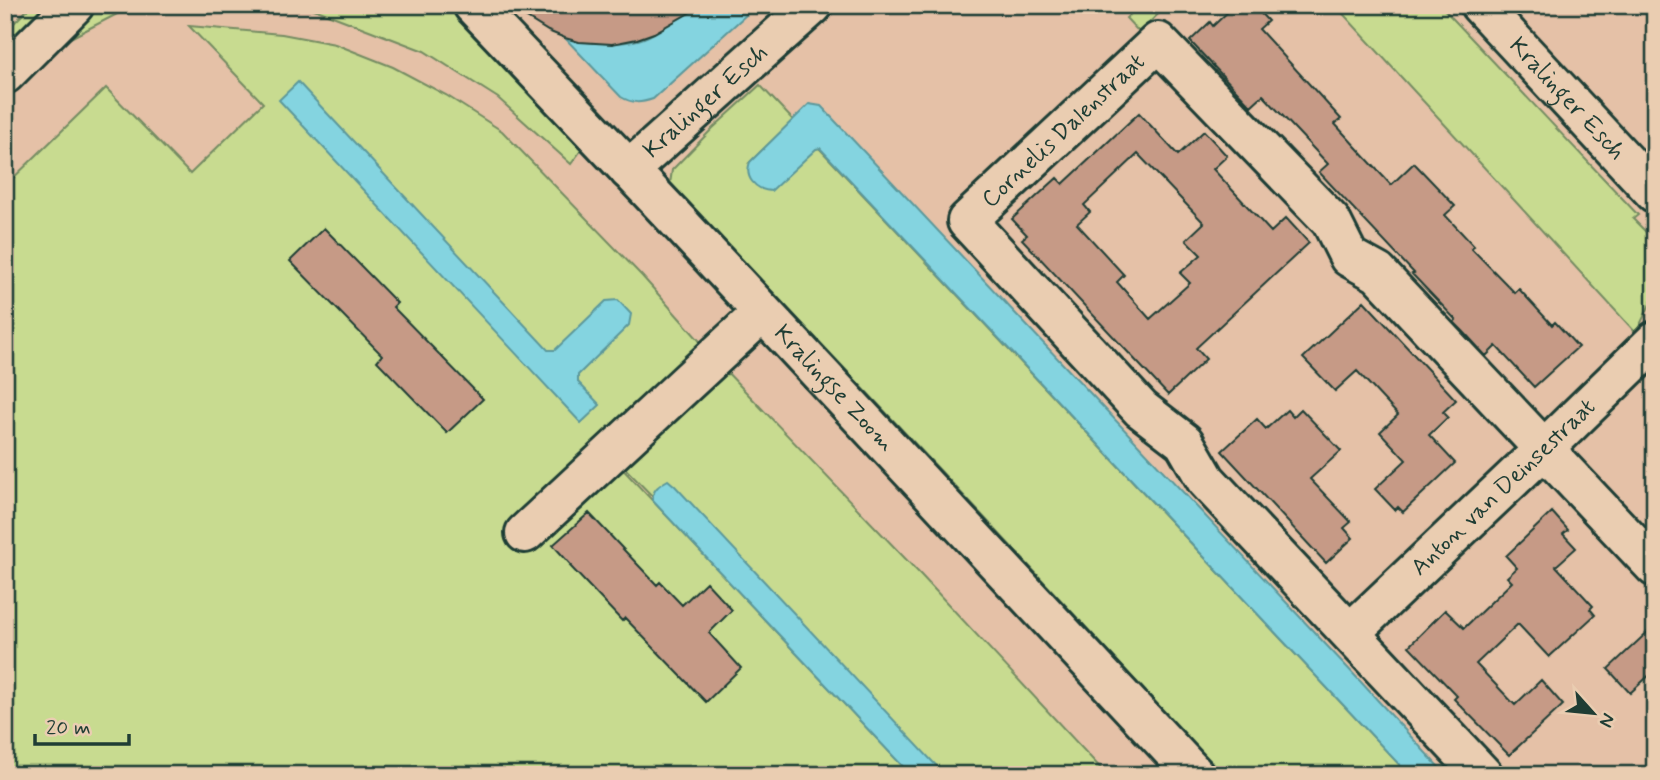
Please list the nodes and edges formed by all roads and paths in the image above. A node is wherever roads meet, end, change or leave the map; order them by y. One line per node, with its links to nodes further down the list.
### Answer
1 (75, 5): 5 (street)
2 (473, 5): 6 (street, Kralingse Zoom)
3 (813, 5): 6 (street, Kralinger Esch)
4 (1480, 5): 7 (street, Kralinger Esch)
5 (5, 74)
6 (629, 170): 8 (street, Kralingse Zoom)
7 (1655, 192)
8 (762, 313): 11 (street); 14 (street, Kralingse Zoom)
9 (1655, 341): 10 (street, Anton van Deinsestraat)
10 (1543, 450): 12 (street); 13 (street, Anton van Deinsestraat); 13 (street, Cornelis Dalenstraat)
11 (525, 533)
12 (1655, 567)
13 (1350, 632): 15 (street)
14 (1195, 775)
15 (1483, 775)

